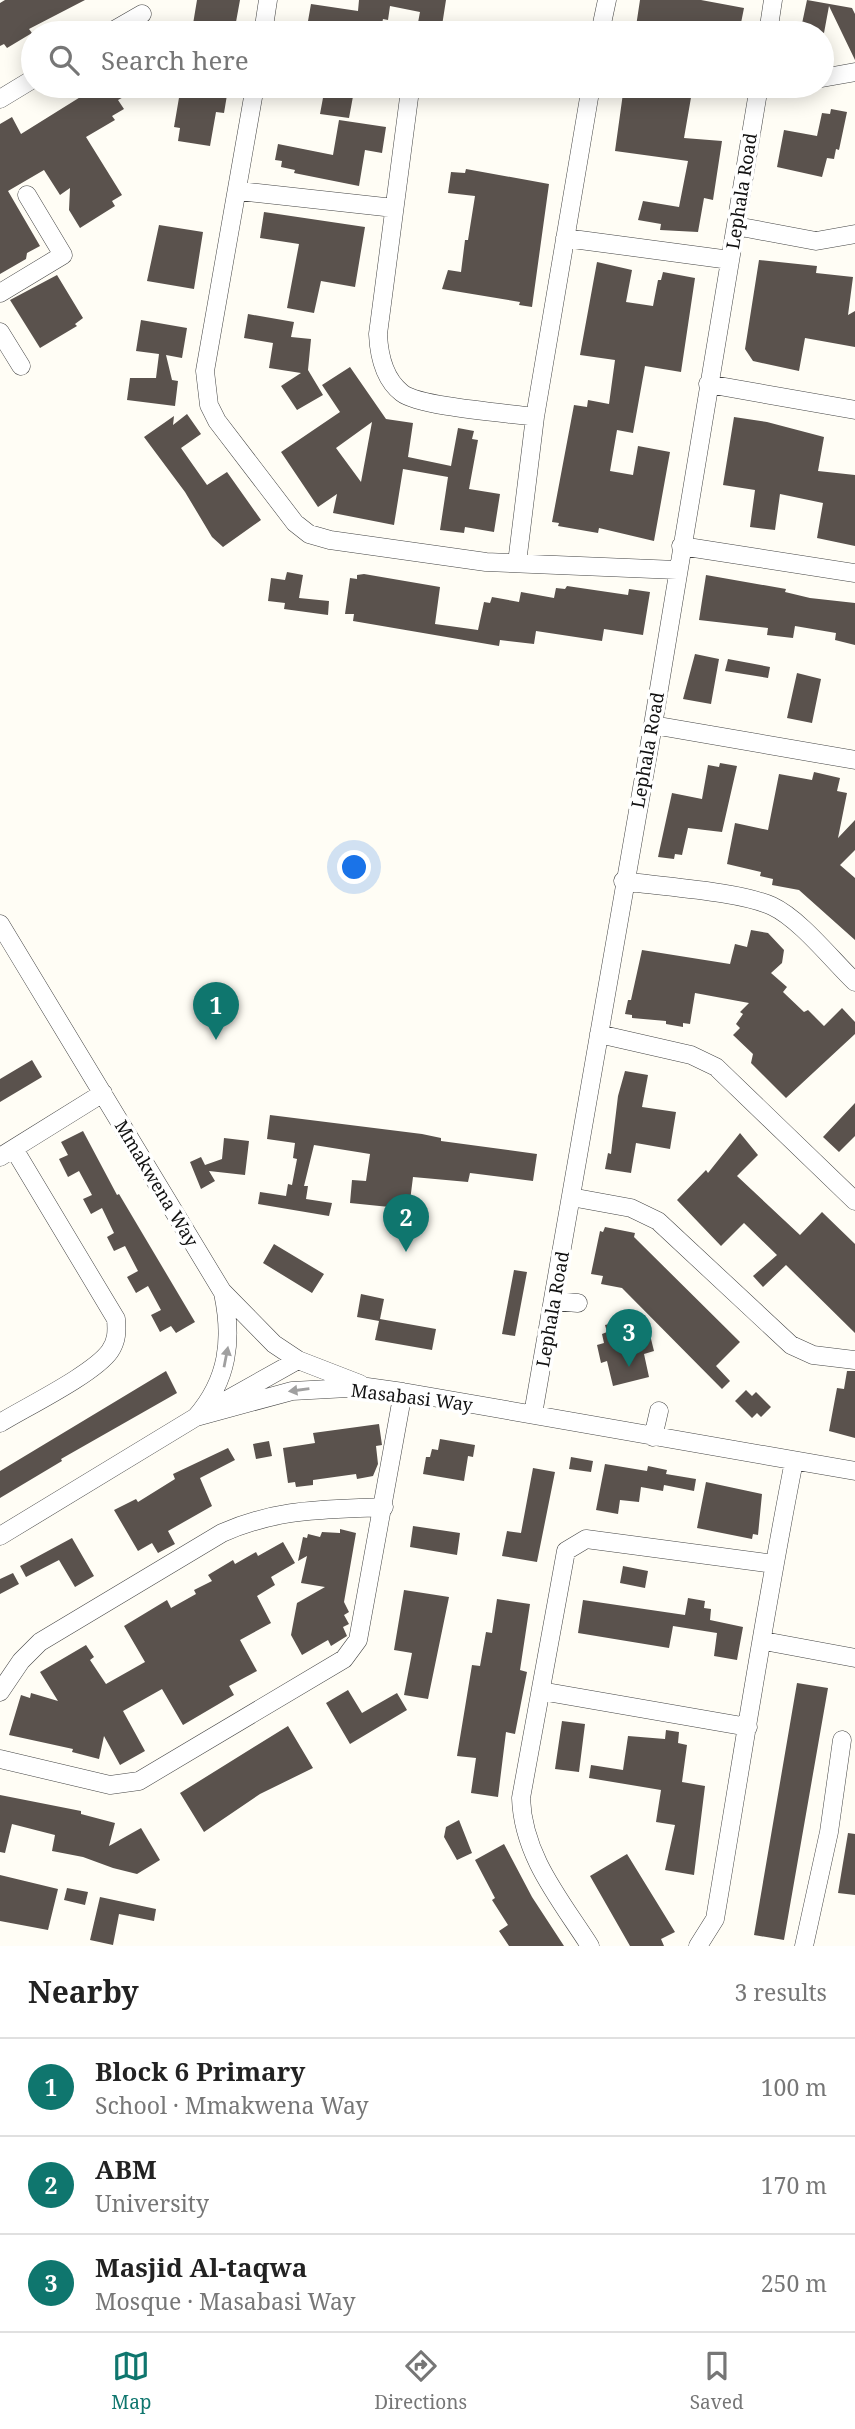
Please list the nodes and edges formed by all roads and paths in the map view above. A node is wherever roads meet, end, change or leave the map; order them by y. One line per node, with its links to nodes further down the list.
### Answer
1 (268, 0): 6 (street)
2 (607, 0): 7 (street)
3 (773, 0): 8 (street)
4 (142, 14): 5 (street)
5 (130, 21)
6 (265, 21)
7 (603, 21)
8 (770, 21)
9 (855, 72): 10 (street)
10 (834, 76)
11 (21, 86): 16 (street)
12 (253, 98): 17 (street)
13 (409, 98): 19 (street)
14 (589, 98): 22 (street)
15 (757, 98): 20 (street, Lephala Road)
16 (0, 99)
17 (239, 191): 19 (street); 31 (street)
18 (27, 195): 24 (street)
19 (394, 208): 29 (street)
20 (736, 226): 21 (street); 23 (street, Lephala Road)
21 (855, 234)
22 (565, 238): 23 (street); 29 (street)
23 (730, 260): 27 (street, Lephala Road)
24 (0, 293)
25 (0, 332): 26 (street)
26 (21, 366)
27 (708, 384): 28 (street); 30 (street, Lephala Road)
28 (855, 410)
29 (535, 417): 31 (street)
30 (681, 546): 32 (street, Lephala Road); 33 (street)
31 (517, 563): 32 (street)
32 (677, 570): 34 (street, Lephala Road)
33 (855, 573)
34 (653, 726): 35 (street); 36 (street, Lephala Road)
35 (855, 761)
36 (623, 881): 38 (street); 39 (street, Lephala Road)
37 (0, 924): 40 (street, Mmakwena Way)
38 (855, 982)
39 (599, 1034): 42 (street, Lephala Road); 43 (street)
40 (103, 1093): 41 (street); 44 (street, Mmakwena Way)
41 (7, 1153): 54 (street)
42 (570, 1197): 45 (street, Lephala Road); 48 (street)
43 (853, 1197)
44 (222, 1290): 47 (street, Mmakwena Way); 53 (street, one-way to 44)
45 (554, 1301): 46 (street); 52 (street, Lephala Road)
46 (578, 1303)
47 (298, 1360): 49 (street, Mmakwena Way); 53 (street)
48 (855, 1360)
49 (367, 1387): 50 (street, Masabasi Way); 53 (street, Masabasi Way, one-way to 53)
50 (403, 1392): 52 (street, Masabasi Way); 58 (street)
51 (659, 1411): 55 (street)
52 (533, 1414): 55 (street, Masabasi Way)
53 (195, 1417): 59 (street, Masabasi Way)
54 (0, 1423)
55 (653, 1437): 56 (street, Masabasi Way)
56 (794, 1461): 57 (street, Masabasi Way); 60 (street)
57 (855, 1471)
58 (384, 1507): 64 (street); 67 (street)
59 (0, 1536)
60 (774, 1564): 61 (street); 63 (street)
61 (764, 1640): 62 (street); 65 (street)
62 (855, 1658)
63 (541, 1691): 65 (street); 68 (street)
64 (0, 1692)
65 (748, 1727): 69 (street)
66 (842, 1740): 70 (street)
67 (0, 1759)
68 (590, 1946)
69 (698, 1946)
70 (804, 1946)

